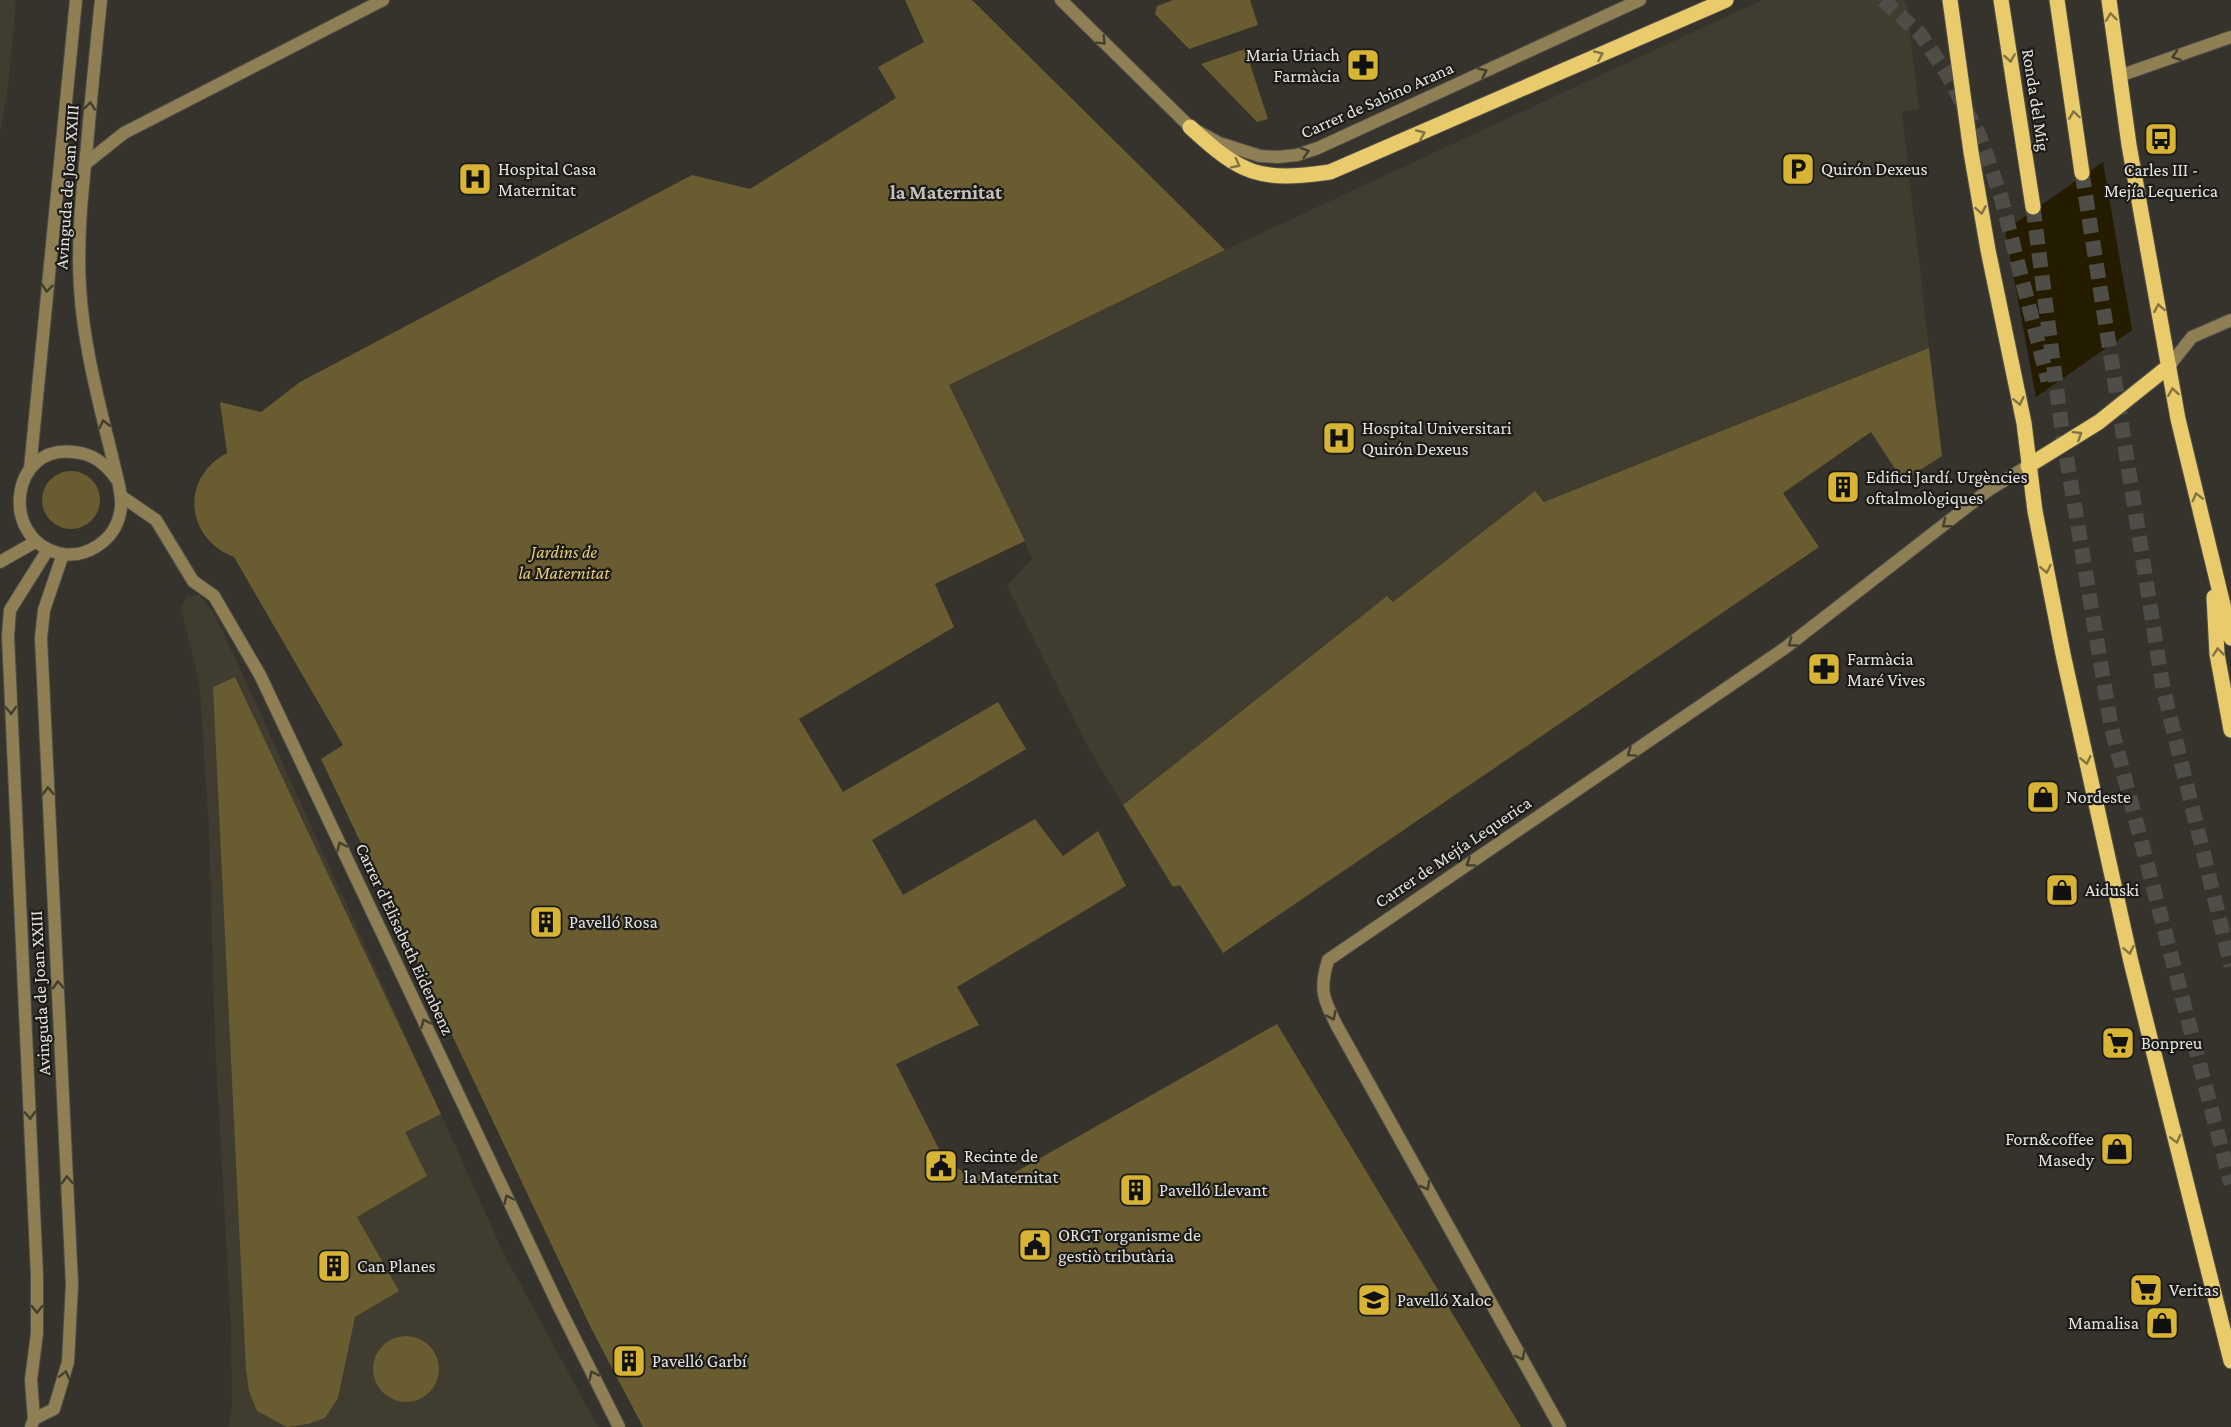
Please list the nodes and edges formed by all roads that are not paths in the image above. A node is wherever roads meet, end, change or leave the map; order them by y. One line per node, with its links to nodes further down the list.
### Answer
1 (76, 0): 20 (street, Avinguda de Joan XXIII, one-way to 20)
2 (101, 0): 14 (street, Avinguda de Joan XXIII, one-way to 2)
3 (383, 0): 14 (street)
4 (1061, 0): 13 (street, Carrer de Sabino Arana, one-way to 13)
5 (1640, 0): 13 (street, Carrer de Sabino Arana, one-way to 5)
6 (1726, 0): 13 (main road, one-way to 6)
7 (1951, 0): 19 (main road, one-way to 19)
8 (2001, 0): 16 (main road, Ronda del Mig, one-way to 16)
9 (2057, 0): 15 (main road, Ronda del Mig, one-way to 9)
10 (2109, 0): 12 (main road, one-way to 10)
11 (2231, 37): 12 (street, one-way to 12)
12 (2119, 76): 18 (main road, one-way to 12)
13 (1190, 128)
14 (85, 164): 21 (street, Avinguda de Joan XXIII, one-way to 14)
15 (2082, 173)
16 (2033, 207)
17 (2231, 320): 18 (street)
18 (2169, 366): 19 (main road, one-way to 18); 25 (main road, one-way to 18)
19 (2028, 466): 30 (main road, one-way to 30); 33 (street, Carrer de Mejía Lequerica, one-way to 33)
20 (30, 469): 21 (street); 23 (street)
21 (118, 481): 22 (street)
22 (121, 496): 26 (street); 32 (street, Carrer d'Elisabeth Eidenbenz, one-way to 22)
23 (35, 542): 24 (street); 27 (street)
24 (47, 551): 26 (street); 31 (street, Avinguda de Joan XXIII, one-way to 31)
25 (2211, 554): 28 (main road); 29 (main road, one-way to 25)
26 (63, 555): 31 (street, Avinguda de Joan XXIII, one-way to 26)
27 (0, 562)
28 (2231, 638)
29 (2231, 730)
30 (2231, 1361)
31 (33, 1423)
32 (619, 1427)
33 (1560, 1427)

